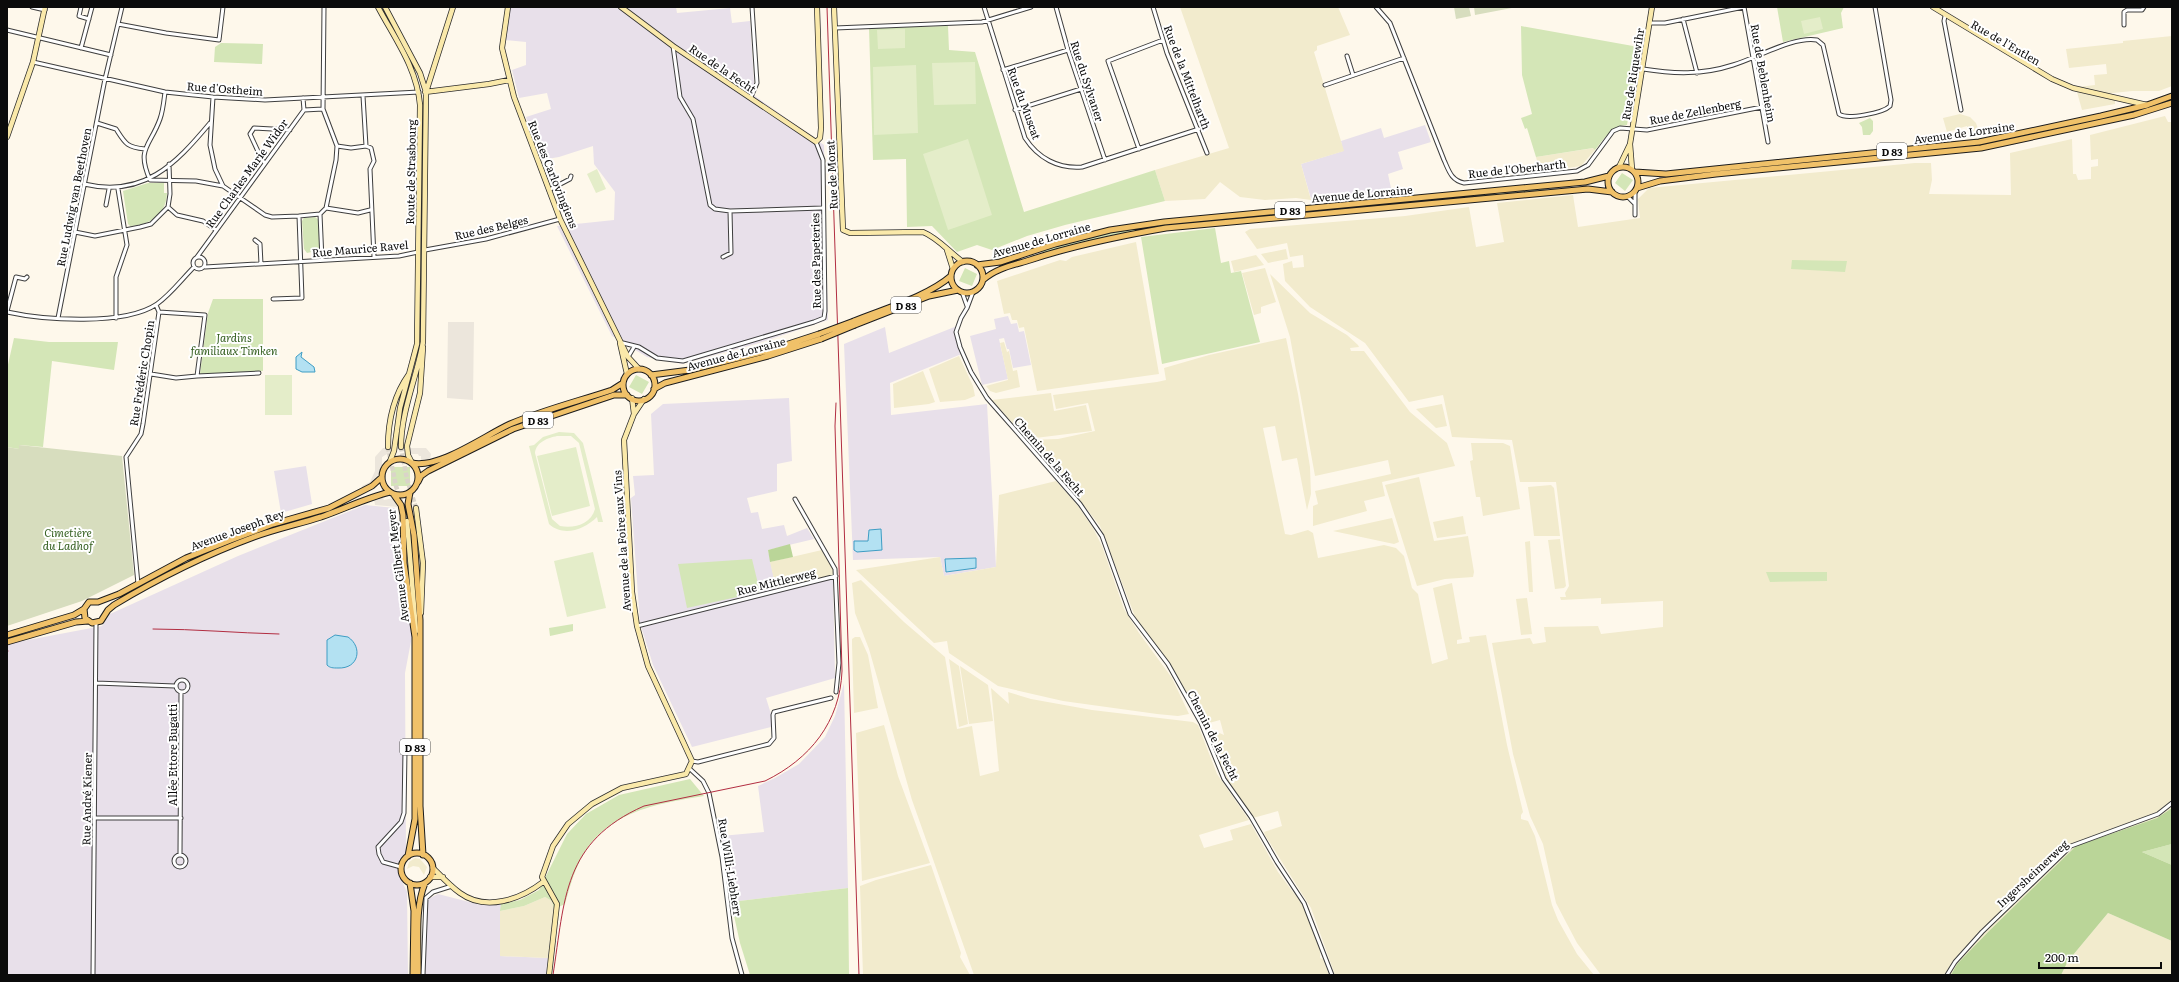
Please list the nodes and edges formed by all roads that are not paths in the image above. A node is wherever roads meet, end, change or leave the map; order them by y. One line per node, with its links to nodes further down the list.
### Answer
1 (32, 7): 25 (street)
2 (81, 7): 27 (street)
3 (92, 7): 27 (street)
4 (122, 7): 31 (street, Rue Ludwig van Beethoven)
5 (223, 7): 31 (street)
6 (324, 7): 63 (street)
7 (378, 7): 56 (street, Route de Strasbourg)
8 (385, 7): 47 (street)
9 (453, 7): 49 (street)
10 (508, 7): 52 (street, Rue des Carlovingiens)
11 (621, 7): 37 (street, Rue de la Fecht)
12 (752, 7): 61 (street)
13 (817, 7): 77 (street)
14 (834, 7): 33 (street, Rue de Morat)
15 (984, 7): 29 (street, Rue du Muscat)
16 (1030, 7): 29 (street)
17 (1056, 7): 39 (street, Rue du Sylvaner)
18 (1153, 7): 36 (street, Rue de la Mittelharth)
19 (1376, 7): 42 (street, Rue de l'Oberharth)
20 (1652, 7): 30 (street, Rue de Riquewihr)
21 (1744, 7): 28 (street); 43 (street, Rue de Beblenheim)
22 (1875, 7): 43 (street)
23 (1932, 7): 26 (street, Rue de l'Entlen)
24 (2144, 7): 32 (street)
25 (45, 8): 35 (street)
26 (1945, 16): 65 (street, Rue de l'Entlen); 70 (street)
27 (89, 18): 38 (street)
28 (1683, 19): 30 (street); 48 (street)
29 (988, 20): 33 (street); 46 (street, Rue du Muscat)
30 (1650, 23): 45 (street, Rue de Riquewihr)
31 (118, 24): 40 (street, Rue Ludwig van Beethoven)
32 (2124, 25)
33 (834, 28): 119 (street, Rue de Morat)
34 (7, 30): 35 (street)
35 (38, 38): 38 (street); 44 (street)
36 (1163, 40): 74 (street, Rue de la Mittelharth); 83 (street)
37 (673, 46): 61 (street, Rue de la Fecht); 109 (street)
38 (81, 48): 40 (street)
39 (1068, 50): 46 (street); 54 (street, Rue du Sylvaner)
40 (111, 55): 51 (street, Rue Ludwig van Beethoven)
41 (1347, 56): 50 (street)
42 (1404, 58): 50 (street); 73 (street, Rue de l'Oberharth)
43 (1752, 59): 48 (street); 66 (street, Rue de Beblenheim)
44 (33, 62): 51 (street, Rue d'Ostheim); 76 (street)
45 (1643, 69): 48 (street); 73 (street, Rue de Riquewihr)
46 (1003, 70): 69 (street, Rue du Muscat)
47 (420, 73): 49 (street); 57 (street)
48 (1697, 73)
49 (431, 74): 57 (street)
50 (1353, 75): 53 (street)
51 (105, 79): 55 (street, Rue d'Ostheim); 71 (street, Rue Ludwig van Beethoven)
52 (509, 80): 57 (street); 98 (street, Rue des Carlovingiens)
53 (1324, 85)
54 (1081, 89): 69 (street); 85 (street, Rue du Sylvaner)
55 (165, 92): 60 (street, Rue d'Ostheim); 82 (street)
56 (419, 92): 57 (street); 58 (street, Rue d'Ostheim); 120 (street, Route de Strasbourg)
57 (426, 92): 118 (street, Route de Strasbourg)
58 (363, 96): 63 (street, Rue d'Ostheim); 81 (street)
59 (2172, 96): 65 (main road, Avenue de Lorraine / D 83)
60 (213, 97): 62 (street, Rue d'Ostheim); 72 (street)
61 (751, 97): 77 (street, Rue de la Fecht)
62 (303, 98): 63 (street, Rue d'Ostheim); 68 (street)
63 (322, 98): 67 (street)
64 (2172, 103): 99 (main road, Avenue de Lorraine / D 83)
65 (2146, 105): 89 (main road, Avenue de Lorraine / D 83)
66 (1762, 107): 73 (street, Rue de Zellenberg); 78 (street, Rue de Beblenheim)
67 (323, 109): 68 (street); 80 (street)
68 (304, 110): 75 (street, Rue Charles Marie Widor)
69 (1015, 110): 85 (street, Rue du Muscat)
70 (1961, 110)
71 (97, 123): 82 (street); 94 (street, Rue Ludwig van Beethoven)
72 (210, 123): 87 (street); 95 (street)
73 (1632, 128): 79 (street, Rue de Riquewihr)
74 (1199, 129): 83 (street, Rue du Muscat); 84 (street, Rue de la Mittelharth)
75 (290, 130): 86 (street, Rue Charles Marie Widor); 86 (street)
76 (7, 137)
77 (816, 142): 107 (street, Rue des Papeteries)
78 (1768, 142)
79 (1630, 144): 88 (street, Rue de Riquewihr); 89 (street, Rue de Riquewihr)
80 (337, 146): 81 (street); 106 (street)
81 (366, 146): 108 (street)
82 (145, 149): 92 (street)
83 (1139, 149): 85 (street, Rue du Muscat)
84 (1207, 153)
85 (1105, 160)
86 (266, 163): 102 (street, Rue Charles Marie Widor)
87 (169, 164): 92 (street); 93 (street)
88 (1619, 167): 89 (main road, Avenue de Lorraine); 91 (main road, Avenue de Lorraine)
89 (1633, 170): 99 (main road)
90 (571, 176): 98 (street)
91 (1609, 176): 100 (main road); 128 (main road, Avenue de Lorraine / D 83)
92 (150, 180): 93 (street); 97 (street)
93 (170, 181): 95 (street); 105 (street)
94 (84, 184): 96 (street); 116 (street, Rue Ludwig van Beethoven)
95 (223, 186): 102 (street)
96 (109, 189): 97 (street); 104 (street)
97 (118, 189): 114 (street)
98 (549, 190): 113 (street, Rue des Carlovingiens)
99 (1636, 190): 101 (main road, Avenue de Lorraine); 103 (street)
100 (1612, 192): 101 (main road, Avenue de Lorraine); 134 (main road, Avenue de Lorraine / D 83)
101 (1627, 196): 103 (street)
102 (240, 198): 112 (street); 115 (street, Rue Charles Marie Widor)
103 (1634, 203): 111 (street)
104 (106, 205)
105 (168, 208): 114 (street); 115 (street)
106 (326, 208): 108 (street); 110 (street)
107 (822, 208): 109 (street); 148 (street, Rue des Papeteries)
108 (370, 210): 122 (street)
109 (730, 211): 123 (street)
110 (320, 214): 112 (street); 124 (street)
111 (1635, 215)
112 (299, 216): 125 (street)
113 (560, 218): 118 (street, Rue des Belges); 146 (street, Rue des Carlovingiens)
114 (126, 229): 116 (street); 143 (street)
115 (216, 230): 121 (street, Rue Charles Marie Widor)
116 (75, 232): 142 (street, Rue Ludwig van Beethoven)
117 (255, 240): 127 (street)
118 (425, 250): 120 (street); 147 (street, Route de Strasbourg)
119 (947, 250): 126 (street, Rue de Morat); 131 (street, Rue de Morat)
120 (419, 251): 122 (street, Rue Maurice Ravel); 151 (street, Route de Strasbourg)
121 (197, 257): 129 (street); 130 (street)
122 (374, 257): 124 (street, Rue Maurice Ravel)
123 (723, 258)
124 (322, 260): 125 (street, Rue Maurice Ravel)
125 (302, 261): 127 (street, Rue Maurice Ravel); 137 (street, Rue Maurice Ravel)
126 (963, 262): 128 (main road); 131 (main road)
127 (261, 264): 130 (street, Rue Maurice Ravel)
128 (977, 265): 134 (main road)
129 (194, 267): 130 (street); 138 (street)
130 (205, 267)
131 (954, 269): 132 (main road)
132 (952, 276): 135 (main road); 144 (main road, Avenue de Lorraine / D 83)
133 (27, 277): 140 (street)
134 (983, 280): 136 (main road)
135 (960, 291): 136 (main road); 139 (street); 144 (main road, Avenue de Lorraine / D 83)
136 (973, 292): 139 (street, Chemin de la Fecht)
137 (273, 299)
138 (156, 305): 141 (street, Rue Frédéric Chopin); 143 (street)
139 (967, 308): 213 (street, Chemin de la Fecht)
140 (7, 312): 142 (street)
141 (160, 312): 153 (street, Rue Frédéric Chopin); 156 (street)
142 (58, 318): 143 (street)
143 (116, 318)
144 (854, 323): 145 (main road, Avenue de Lorraine / D 83, bridge)
145 (820, 336): 155 (main road, Avenue de Lorraine / D 83); 158 (main road, Avenue de Lorraine / D 83)
146 (621, 341): 148 (street, Rue des Papeteries); 149 (street, Rue des Carlovingiens); 154 (street, Rue des Carlovingiens)
147 (423, 342): 162 (street, Route de Strasbourg); 165 (street, Route de Strasbourg)
148 (634, 347): 149 (street)
149 (628, 357): 150 (street, Rue des Carlovingiens)
150 (639, 369): 154 (main road); 155 (main road)
151 (411, 371): 163 (street, Route de Strasbourg); 164 (street, Route de Strasbourg)
152 (259, 372): 156 (street)
153 (151, 374): 156 (street); 174 (street, Rue Frédéric Chopin)
154 (627, 374): 157 (main road)
155 (651, 374): 158 (main road)
156 (197, 376)
157 (624, 383): 159 (main road); 165 (main road, D 83)
158 (654, 389): 160 (main road)
159 (630, 397): 160 (main road); 161 (street); 167 (main road, D 83)
160 (644, 399): 161 (street, Avenue de la Foire aux Vins)
161 (634, 414): 181 (street, Avenue de la Foire aux Vins)
162 (401, 447)
163 (388, 448)
164 (390, 461): 165 (main road); 166 (main road)
165 (412, 463): 167 (main road)
166 (382, 477): 169 (main road); 174 (main road, Avenue Joseph Rey)
167 (418, 482): 168 (main road)
168 (410, 492): 169 (main road); 178 (main road, Avenue Gilbert Meyer / D 83)
169 (392, 494): 177 (main road, Avenue Joseph Rey); 183 (main road, Avenue Gilbert Meyer / D 83)
170 (795, 499): 173 (street)
171 (416, 508): 178 (street, Avenue Gilbert Meyer / D 83)
172 (407, 521): 183 (street, Avenue Gilbert Meyer / D 83)
173 (836, 576): 181 (street, Rue Mittlerweg); 188 (street)
174 (138, 584): 175 (main road, Avenue Joseph Rey)
175 (98, 602): 176 (main road, Avenue Joseph Rey); 177 (main road)
176 (84, 609): 179 (main road); 182 (main road, Avenue Joseph Rey)
177 (106, 613): 180 (main road, Avenue Joseph Rey)
178 (420, 620): 197 (main road, Avenue Gilbert Meyer / D 83)
179 (88, 621): 180 (main road); 184 (main road)
180 (96, 623): 185 (street, Rue André Kiener)
181 (637, 626): 191 (street, Avenue de la Foire aux Vins)
182 (7, 635)
183 (415, 637): 198 (main road, Avenue Gilbert Meyer / D 83)
184 (7, 642)
185 (96, 683): 186 (street); 194 (street, Rue André Kiener)
186 (175, 686): 187 (street, Allée Ettore Bugatti); 187 (street, Allée Ettore Bugatti)
187 (181, 692): 195 (street, Allée Ettore Bugatti)
188 (836, 692)
189 (831, 698): 191 (street)
190 (405, 751): 199 (street)
191 (692, 761): 192 (street)
192 (690, 768): 203 (street); 212 (street, Rue Willi-Liebherr)
193 (2172, 803): 214 (street, Ingersheimerweg)
194 (95, 818): 195 (street, Allée Ettore Bugatti); 207 (street, Rue André Kiener)
195 (181, 818): 196 (street, Allée Ettore Bugatti)
196 (180, 854): 196 (street, Allée Ettore Bugatti)
197 (423, 854): 198 (main road); 200 (main road)
198 (408, 856): 199 (main road, Avenue Gilbert Meyer)
199 (401, 867): 205 (main road)
200 (433, 868): 201 (street); 202 (main road)
201 (443, 877): 202 (street); 206 (street)
202 (430, 878): 204 (main road)
203 (544, 882): 206 (street); 211 (street)
204 (425, 883): 205 (main road); 209 (main road)
205 (410, 884): 208 (main road)
206 (452, 886): 210 (street)
207 (94, 975)
208 (413, 975)
209 (418, 975)
210 (423, 975)
211 (549, 975)
212 (742, 975)
213 (1332, 975)
214 (1948, 975)

